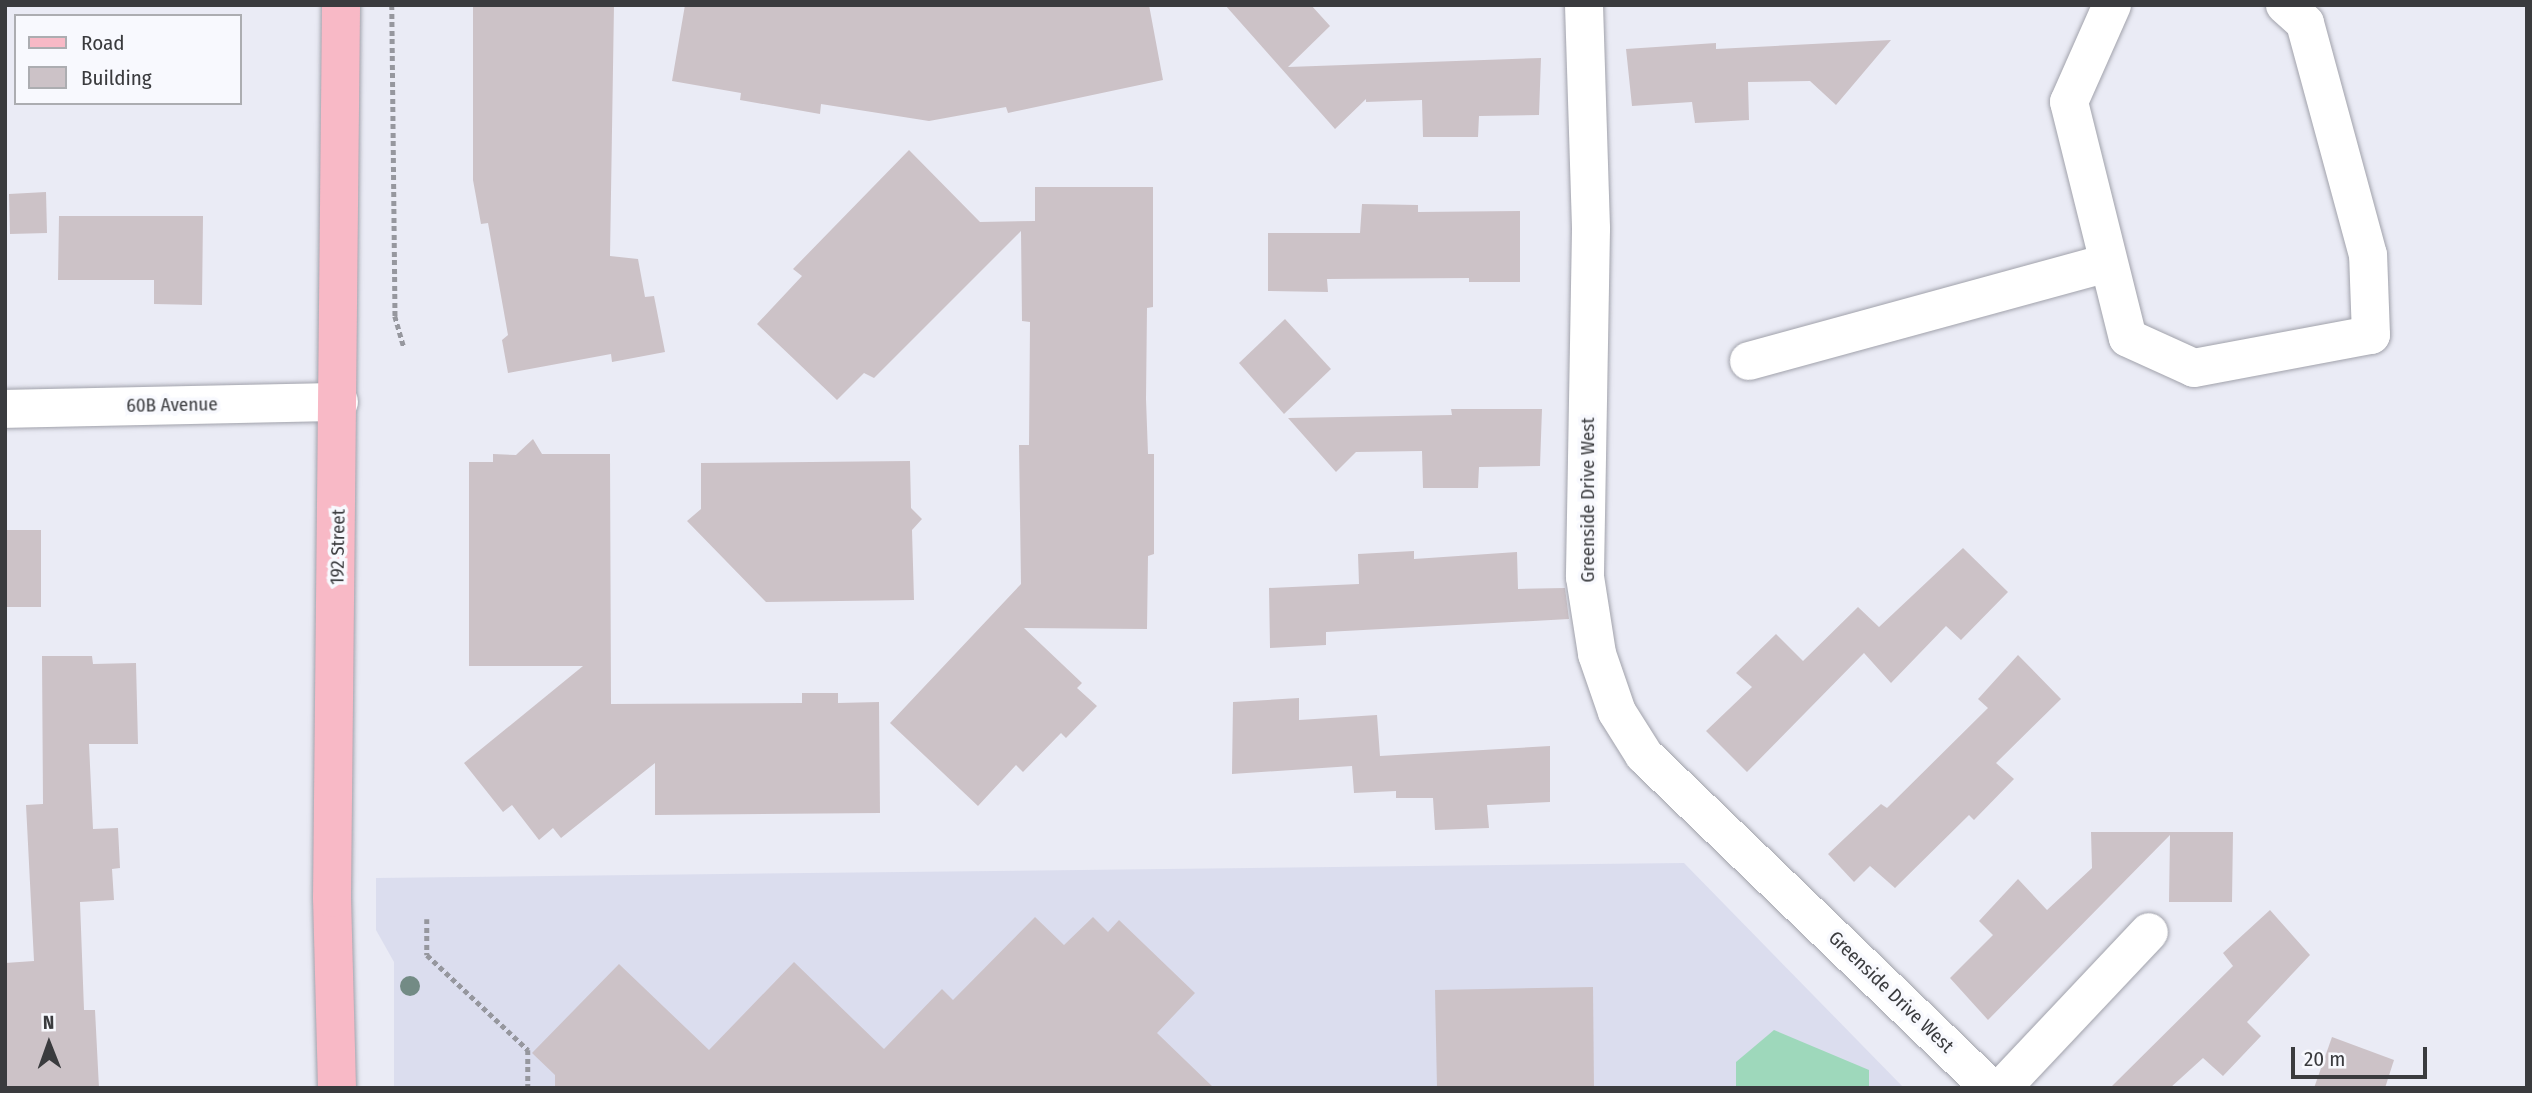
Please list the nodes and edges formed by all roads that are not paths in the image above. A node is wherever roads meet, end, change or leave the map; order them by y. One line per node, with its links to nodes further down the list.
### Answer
1 (341, 5): 7 (main road, 192 Street)
2 (1584, 5): 11 (street, Greenside Drive West)
3 (2286, 5): 5 (street)
4 (2115, 6): 5 (street)
5 (2108, 264): 6 (street)
6 (1749, 361)
7 (339, 402): 8 (street, 60B Avenue); 10 (main road, 192 Street)
8 (5, 409)
9 (2149, 933): 12 (street)
10 (337, 1088)
11 (1990, 1088)
12 (2002, 1088)

